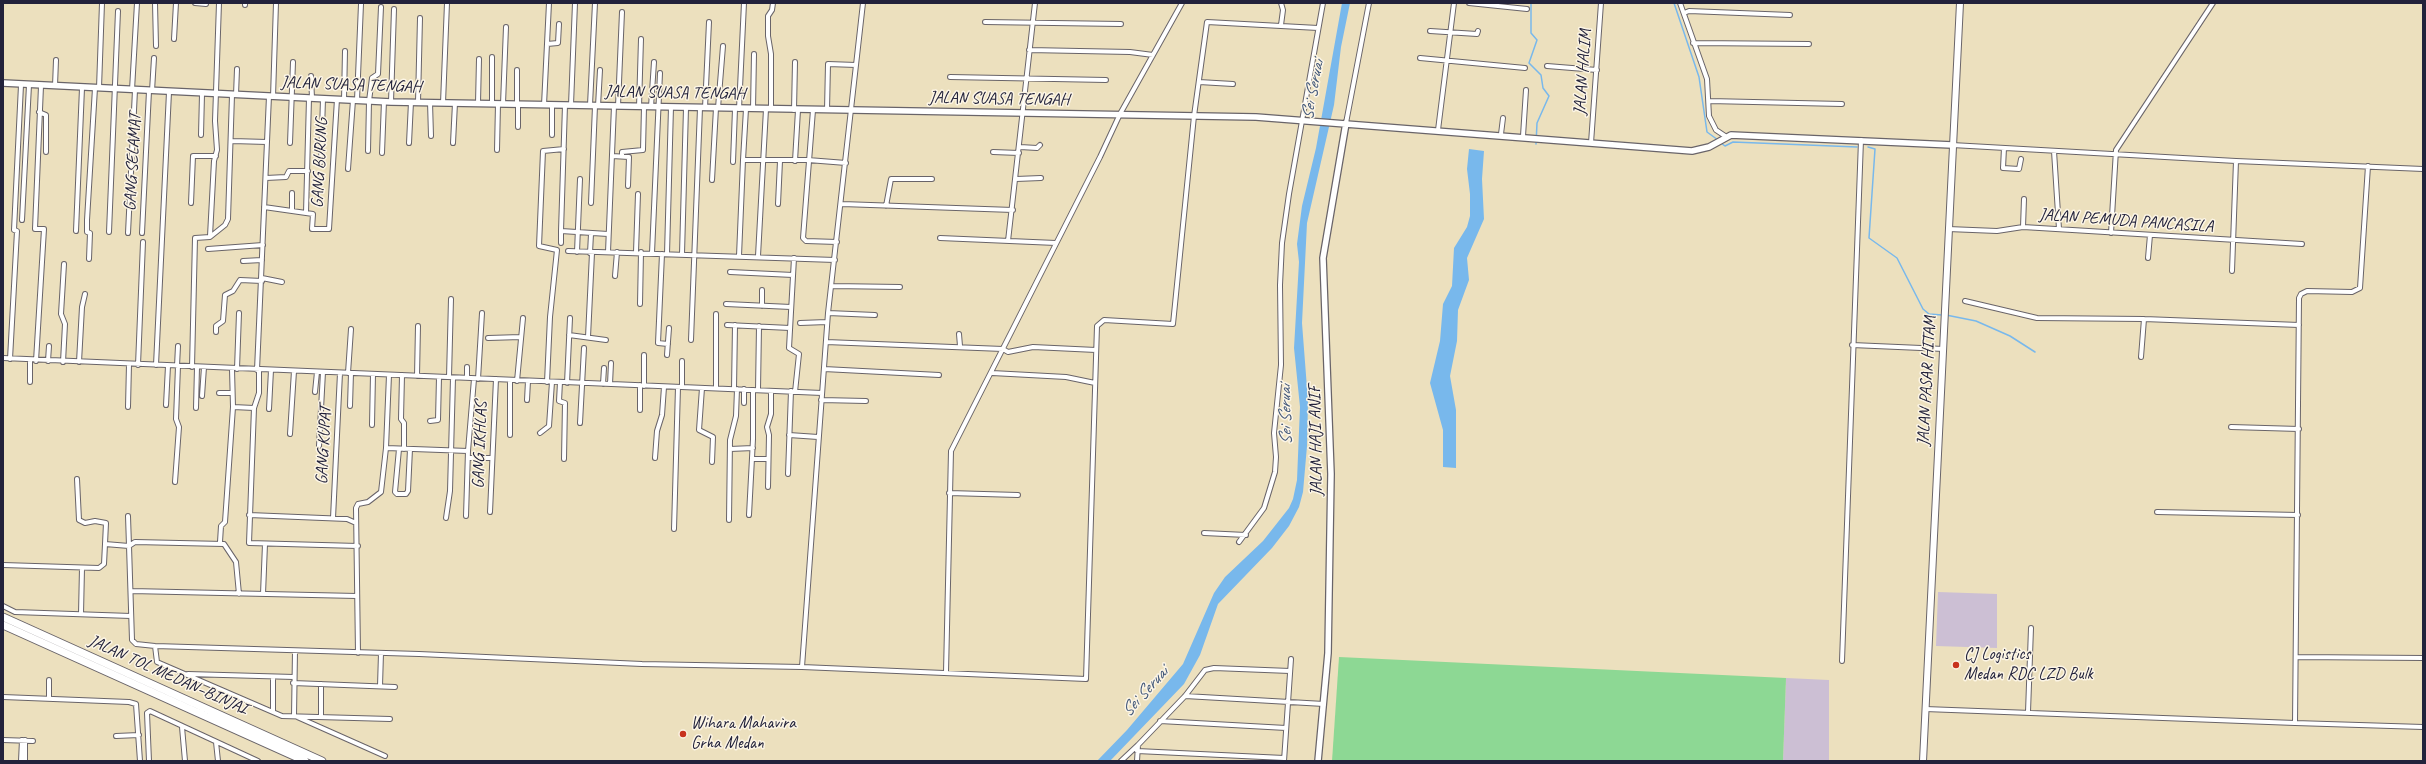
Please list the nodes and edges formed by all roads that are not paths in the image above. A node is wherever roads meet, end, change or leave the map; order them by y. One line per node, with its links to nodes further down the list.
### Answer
1 (102, 3): 87 (street)
2 (137, 3): 89 (street)
3 (155, 3): 52 (street)
4 (176, 3): 47 (street)
5 (195, 3): 26 (street)
6 (220, 3): 94 (street)
7 (276, 3): 96 (street)
8 (447, 3): 110 (street)
9 (549, 3): 50 (street)
10 (575, 3): 118 (street)
11 (596, 3): 119 (street)
12 (744, 3): 128 (street)
13 (773, 3): 131 (street)
14 (863, 3): 67 (street)
15 (1035, 3): 36 (street)
16 (1182, 3): 57 (street)
17 (1282, 3): 41 (street)
18 (1323, 3): 43 (street)
19 (1368, 3): 142 (street)
20 (1454, 3): 46 (street)
21 (1469, 3): 30 (street)
22 (1601, 3): 73 (street, JALAN HALIM)
23 (1680, 3): 33 (street)
24 (1960, 3): 159 (main road, JALAN PASAR HITAM)
25 (2213, 3): 170 (street)
26 (206, 4)
27 (361, 4): 102 (street)
28 (381, 7): 103 (street)
29 (394, 8): 106 (street)
30 (1527, 9)
31 (118, 10): 88 (street)
32 (622, 12): 120 (street)
33 (1684, 13): 34 (street); 49 (street)
34 (1790, 15)
35 (420, 18): 108 (street)
36 (1033, 21): 38 (street); 40 (street); 54 (street)
37 (709, 22): 126 (street)
38 (985, 22)
39 (559, 24): 50 (street)
40 (1121, 24)
41 (1282, 26): 43 (street); 79 (street)
42 (506, 27): 113 (street)
43 (1318, 28): 141 (street)
44 (1430, 31): 46 (street)
45 (1478, 31): 46 (street)
46 (1449, 32): 63 (street)
47 (174, 39)
48 (641, 39): 121 (street)
49 (1693, 43): 51 (street); 105 (street)
50 (547, 44): 115 (street)
51 (1809, 44)
52 (156, 46)
53 (724, 46): 127 (street)
54 (1029, 50): 57 (street); 77 (street)
55 (345, 51): 101 (street)
56 (754, 54): 130 (street)
57 (1150, 54): 138 (street)
58 (492, 57): 113 (street)
59 (154, 58): 91 (street, GANG SELAMAT)
60 (1420, 58): 63 (street)
61 (479, 59): 112 (street)
62 (56, 60): 85 (street)
63 (1446, 60): 69 (street); 144 (street)
64 (293, 62): 97 (street)
65 (654, 62): 122 (street)
66 (795, 62): 132 (street)
67 (854, 65): 134 (street); 135 (street)
68 (1547, 66): 73 (street)
69 (1525, 68)
70 (237, 69): 95 (street)
71 (517, 70): 114 (street)
72 (600, 70): 119 (street)
73 (1597, 70): 157 (street, JALAN HALIM)
74 (660, 73): 123 (street)
75 (311, 76): 98 (street)
76 (950, 77): 77 (street)
77 (1027, 79): 78 (street); 137 (street)
78 (1106, 80)
79 (1199, 82): 82 (street); 139 (street)
80 (3, 83): 81 (street, JALAN SUASA TENGAH)
81 (21, 84): 83 (street, JALAN SUASA TENGAH); 309 (street)
82 (1233, 84)
83 (29, 85): 84 (street, JALAN SUASA TENGAH); 207 (street)
84 (41, 86): 85 (street, JALAN SUASA TENGAH); 136 (street)
85 (55, 86): 86 (street, JALAN SUASA TENGAH)
86 (82, 88): 87 (street, JALAN SUASA TENGAH); 211 (street)
87 (97, 88): 88 (street, JALAN SUASA TENGAH); 248 (street)
88 (116, 89): 89 (street, JALAN SUASA TENGAH); 213 (street)
89 (134, 90): 91 (street, JALAN SUASA TENGAH); 214 (street)
90 (1526, 90): 149 (street)
91 (150, 91): 92 (street, JALAN SUASA TENGAH); 215 (street, GANG SELAMAT)
92 (169, 92): 93 (street, JALAN SUASA TENGAH); 319 (street)
93 (202, 94): 94 (street, JALAN SUASA TENGAH); 146 (street)
94 (216, 94): 95 (street, JALAN SUASA TENGAH); 171 (street)
95 (234, 95): 96 (street, JALAN SUASA TENGAH); 152 (street)
96 (271, 96): 97 (street, JALAN SUASA TENGAH); 153 (street)
97 (291, 97): 98 (street, JALAN SUASA TENGAH); 154 (street)
98 (310, 98): 99 (street, JALAN SUASA TENGAH); 187 (street)
99 (323, 99): 100 (street, JALAN SUASA TENGAH); 181 (street)
100 (337, 99): 101 (street, JALAN SUASA TENGAH); 206 (street, GANG BURUNG)
101 (344, 100): 102 (street, JALAN SUASA TENGAH)
102 (355, 100): 103 (street, JALAN SUASA TENGAH); 185 (street)
103 (370, 101): 104 (street, JALAN SUASA TENGAH); 164 (street)
104 (384, 101): 106 (street, JALAN SUASA TENGAH); 168 (street)
105 (1709, 101): 116 (street); 150 (street)
106 (391, 102): 107 (street, JALAN SUASA TENGAH)
107 (411, 102): 108 (street, JALAN SUASA TENGAH); 155 (street)
108 (418, 102): 109 (street, JALAN SUASA TENGAH)
109 (430, 102): 110 (street, JALAN SUASA TENGAH); 148 (street)
110 (443, 103): 111 (street, JALAN SUASA TENGAH)
111 (455, 103): 112 (street, JALAN SUASA TENGAH); 156 (street)
112 (478, 103): 113 (street, JALAN SUASA TENGAH)
113 (498, 104): 114 (street, JALAN SUASA TENGAH); 163 (street)
114 (517, 104): 115 (street, JALAN SUASA TENGAH); 143 (street)
115 (544, 104): 117 (street, JALAN SUASA TENGAH)
116 (1842, 104)
117 (552, 105): 118 (street, JALAN SUASA TENGAH); 147 (street)
118 (568, 105): 119 (street, JALAN SUASA TENGAH); 162 (street)
119 (594, 106): 120 (street, JALAN SUASA TENGAH); 199 (street)
120 (616, 106): 121 (street, JALAN SUASA TENGAH); 172 (street)
121 (641, 107): 122 (street, JALAN SUASA TENGAH); 173 (street)
122 (651, 107): 123 (street, JALAN SUASA TENGAH)
123 (658, 107): 124 (street, JALAN SUASA TENGAH); 239 (street)
124 (671, 107): 125 (street, JALAN SUASA TENGAH); 241 (street)
125 (686, 108): 126 (street, JALAN SUASA TENGAH); 242 (street)
126 (702, 108): 127 (street, JALAN SUASA TENGAH); 243 (street)
127 (717, 108): 128 (street, JALAN SUASA TENGAH); 193 (street)
128 (737, 109): 129 (street, JALAN SUASA TENGAH); 182 (street)
129 (746, 109): 130 (street, JALAN SUASA TENGAH); 175 (street)
130 (753, 109): 131 (street, JALAN SUASA TENGAH)
131 (769, 109): 132 (street, JALAN SUASA TENGAH); 177 (street)
132 (796, 110): 133 (street, JALAN SUASA TENGAH); 179 (street)
133 (813, 110): 134 (street, JALAN SUASA TENGAH); 176 (street)
134 (827, 110): 135 (street, JALAN SUASA TENGAH)
135 (851, 111): 137 (street, JALAN SUASA TENGAH); 183 (street)
136 (39, 112): 166 (street); 311 (street)
137 (1023, 113): 138 (street, JALAN SUASA TENGAH); 160 (street)
138 (1120, 114): 139 (street, JALAN SUASA TENGAH); 228 (street)
139 (1194, 116): 141 (street, JALAN SUASA TENGAH); 304 (street)
140 (1503, 118): 145 (street)
141 (1302, 120): 142 (street, JALAN SUASA TENGAH); 429 (street)
142 (1346, 123): 144 (street, JALAN SUASA TENGAH); 471 (street, JALAN HAJI ANIF)
143 (518, 127)
144 (1438, 130): 145 (street, JALAN SUASA TENGAH)
145 (1501, 134): 149 (street, JALAN SUASA TENGAH)
146 (201, 135)
147 (552, 135)
148 (431, 136)
149 (1523, 136): 157 (street, JALAN SUASA TENGAH)
150 (1723, 137): 151 (street); 157 (street, JALAN SUASA TENGAH)
151 (1861, 140): 159 (street); 297 (street)
152 (232, 141): 153 (street); 221 (street)
153 (267, 142): 188 (street)
154 (290, 143)
155 (409, 143)
156 (453, 143)
157 (1591, 143)
158 (1040, 145): 160 (street)
159 (1952, 145): 161 (street); 209 (main road, JALAN PASAR HITAM)
160 (1020, 147): 169 (street)
161 (2004, 148): 165 (street); 174 (street)
162 (564, 149): 212 (street); 350 (street)
163 (497, 150)
164 (368, 151)
165 (2054, 151): 170 (street); 210 (street)
166 (46, 152)
167 (993, 152): 169 (street)
168 (382, 153)
169 (1019, 153): 192 (street)
170 (2115, 154): 180 (street); 217 (street)
171 (216, 156): 198 (street); 221 (street)
172 (612, 156): 173 (street); 219 (street)
173 (622, 156): 194 (street)
174 (2021, 159)
175 (743, 160): 177 (street); 244 (street)
176 (808, 160): 179 (street); 183 (street); 226 (street)
177 (764, 161): 178 (street); 245 (street)
178 (780, 161): 179 (street); 200 (street)
179 (794, 161)
180 (2236, 161): 184 (street); 224 (street)
181 (321, 162)
182 (733, 162)
183 (846, 163): 201 (street)
184 (2368, 166): 186 (street); 281 (street)
185 (348, 169)
186 (2423, 169)
187 (308, 171): 188 (street); 206 (street)
188 (266, 178): 203 (street)
189 (1041, 178): 192 (street)
190 (580, 179): 216 (street)
191 (932, 179): 202 (street)
192 (1016, 179): 204 (street)
193 (712, 180)
194 (628, 186)
195 (292, 193): 205 (street)
196 (638, 194): 236 (street)
197 (2024, 199): 208 (street)
198 (191, 203)
199 (591, 203)
200 (778, 204)
201 (842, 204): 202 (street); 226 (street)
202 (886, 206): 204 (street)
203 (264, 207): 205 (street); 230 (street)
204 (1012, 210): 223 (street)
205 (292, 211): 206 (street)
206 (306, 213)
207 (22, 220)
208 (2023, 227): 209 (street, JALAN PEMUDA PANCASILA); 210 (street, JALAN PEMUDA PANCASILA)
209 (1948, 228): 303 (main road, JALAN PASAR HITAM)
210 (2059, 229): 217 (street, JALAN PEMUDA PANCASILA)
211 (76, 231)
212 (561, 231): 216 (street); 227 (street)
213 (109, 232)
214 (128, 233)
215 (142, 233)
216 (578, 233): 218 (street); 233 (street)
217 (2111, 233): 220 (street, JALAN PEMUDA PANCASILA)
218 (591, 234): 219 (street); 238 (street)
219 (608, 234): 234 (street)
220 (2150, 235): 224 (street, JALAN PEMUDA PANCASILA); 247 (street)
221 (210, 236): 322 (street)
222 (940, 238): 223 (street)
223 (1008, 241): 228 (street)
224 (2231, 241): 229 (street, JALAN PEMUDA PANCASILA); 253 (street)
225 (143, 242): 318 (street)
226 (837, 242): 250 (street)
227 (561, 243)
228 (1056, 244): 302 (street)
229 (2302, 244)
230 (263, 245): 231 (street); 249 (street)
231 (208, 249)
232 (568, 251): 233 (street)
233 (577, 252): 238 (street)
234 (608, 252): 235 (street); 238 (street)
235 (617, 252): 236 (street); 256 (street)
236 (636, 252): 237 (street)
237 (641, 252): 239 (street); 265 (street)
238 (591, 253): 291 (street)
239 (652, 253): 240 (street)
240 (662, 254): 241 (street); 296 (street)
241 (667, 254): 242 (street)
242 (682, 254): 243 (street)
243 (695, 255): 244 (street); 294 (street)
244 (740, 256): 245 (street)
245 (758, 256): 246 (street)
246 (794, 258): 250 (street); 255 (street)
247 (2148, 258)
248 (89, 259)
249 (262, 260): 251 (street); 257 (street)
250 (835, 260): 259 (street)
251 (243, 261)
252 (64, 264): 314 (street)
253 (2232, 271)
254 (730, 272): 255 (street)
255 (793, 275): 268 (street)
256 (615, 276)
257 (262, 279): 258 (street); 287 (street); 328 (street)
258 (282, 282)
259 (832, 286): 260 (street); 271 (street)
260 (900, 288)
261 (762, 290): 267 (street)
262 (85, 294): 315 (street)
263 (451, 299): 342 (street)
264 (1965, 301): 276 (street)
265 (640, 304)
266 (726, 304): 267 (street)
267 (762, 306): 268 (street)
268 (791, 307): 285 (street)
269 (239, 313): 326 (street)
270 (482, 313): 344 (street)
271 (828, 313): 273 (street); 277 (street)
272 (716, 314): 361 (street)
273 (875, 315)
274 (523, 318): 290 (street)
275 (570, 318): 289 (street)
276 (2144, 319): 281 (street); 307 (street)
277 (828, 322): 278 (street); 295 (street)
278 (800, 323)
279 (726, 325): 280 (street)
280 (735, 325): 283 (street); 362 (street)
281 (2299, 325): 388 (street)
282 (418, 326): 340 (street)
283 (759, 326): 285 (street); 364 (street)
284 (669, 328): 296 (street)
285 (790, 328): 366 (street)
286 (351, 329): 334 (street)
287 (216, 332)
288 (959, 334): 300 (street)
289 (569, 336): 291 (street); 352 (street)
290 (520, 337): 292 (street); 347 (street)
291 (588, 337): 293 (street)
292 (488, 338)
293 (606, 340)
294 (692, 340)
295 (826, 342): 300 (street); 327 (street)
296 (668, 344): 306 (street)
297 (1852, 345): 303 (street); 455 (street)
298 (49, 346): 312 (street)
299 (178, 346): 321 (street)
300 (960, 346): 302 (street)
301 (584, 348): 353 (street)
302 (1003, 349): 304 (street); 335 (street)
303 (1944, 349): 472 (main road, JALAN PASAR HITAM)
304 (1096, 350): 354 (street)
305 (644, 355): 357 (street)
306 (667, 355)
307 (2141, 357)
308 (3, 358): 309 (street)
309 (10, 359): 310 (street)
310 (30, 360): 311 (street); 349 (street)
311 (36, 361): 312 (street)
312 (48, 361): 314 (street)
313 (682, 361): 359 (street)
314 (63, 362): 315 (street)
315 (79, 362): 317 (street)
316 (611, 363): 356 (street)
317 (129, 364): 318 (street); 379 (street)
318 (138, 365): 319 (street)
319 (156, 365): 320 (street)
320 (168, 366): 321 (street); 376 (street)
321 (178, 366): 322 (street); 412 (street)
322 (195, 367): 323 (street); 380 (street)
323 (204, 367): 326 (street); 371 (street)
324 (467, 367): 343 (street)
325 (604, 368): 355 (street)
326 (235, 369): 328 (street); 369 (street)
327 (824, 369): 339 (street); 368 (street)
328 (258, 370): 329 (street); 381 (street)
329 (271, 370): 330 (street); 382 (street)
330 (294, 371): 331 (street); 390 (street)
331 (317, 372): 332 (street); 367 (street)
332 (323, 372): 333 (street); 394 (street)
333 (340, 373): 334 (street); 423 (street, GANG KUPAT)
334 (350, 373): 336 (street); 378 (street)
335 (992, 373): 354 (street); 414 (street)
336 (373, 374): 337 (street); 386 (street)
337 (389, 375): 338 (street); 395 (street)
338 (402, 375): 340 (street); 398 (street)
339 (939, 375)
340 (417, 376): 341 (street)
341 (439, 377): 342 (street); 384 (street)
342 (451, 378): 343 (street); 401 (street)
343 (467, 378): 344 (street)
344 (476, 379): 345 (street); 402 (street)
345 (496, 379): 346 (street); 404 (street, GANG IKHLAS)
346 (510, 380): 347 (street); 391 (street)
347 (517, 381): 348 (street)
348 (528, 381): 350 (street); 372 (street)
349 (30, 382)
350 (549, 382): 351 (street); 389 (street)
351 (560, 382): 352 (street); 406 (street)
352 (567, 383): 353 (street)
353 (582, 383): 355 (street); 385 (street)
354 (1095, 383): 458 (street)
355 (603, 384): 356 (street)
356 (610, 384): 357 (street)
357 (642, 386): 358 (street); 383 (street)
358 (664, 386): 359 (street); 405 (street)
359 (680, 387): 360 (street); 427 (street)
360 (702, 388): 361 (street); 409 (street)
361 (716, 388): 362 (street)
362 (735, 389): 363 (street); 400 (street)
363 (744, 390): 364 (street); 375 (street)
364 (756, 390): 365 (street); 396 (street)
365 (771, 391): 366 (street); 408 (street)
366 (793, 391): 368 (street); 392 (street)
367 (315, 392)
368 (822, 392): 373 (street)
369 (232, 393): 370 (street); 377 (street)
370 (219, 394)
371 (202, 396)
372 (527, 400)
373 (821, 400): 374 (street); 393 (street)
374 (866, 401)
375 (744, 403)
376 (166, 405)
377 (233, 406): 381 (street); 430 (street)
378 (350, 406)
379 (128, 408)
380 (196, 408)
381 (254, 408): 418 (street)
382 (270, 409)
383 (640, 410)
384 (430, 421)
385 (580, 423)
386 (372, 425)
387 (2232, 428): 388 (street)
388 (2299, 429): 420 (street)
389 (540, 433)
390 (290, 434)
391 (510, 435)
392 (789, 435): 393 (street); 410 (street)
393 (818, 437): 456 (street)
394 (319, 446)
395 (386, 448): 397 (street); 426 (street)
396 (753, 448): 400 (street); 407 (street)
397 (398, 449): 398 (street); 399 (street)
398 (404, 449): 399 (street)
399 (410, 449): 401 (street)
400 (730, 449): 425 (street)
401 (451, 450): 402 (street); 424 (street)
402 (468, 451): 403 (street)
403 (468, 458): 404 (street); 422 (street)
404 (492, 458): 416 (street, GANG IKHLAS)
405 (655, 458)
406 (564, 459)
407 (752, 459): 408 (street); 419 (street)
408 (768, 459): 413 (street)
409 (712, 462)
410 (788, 474)
411 (77, 479): 432 (street)
412 (175, 482)
413 (768, 487)
414 (949, 493): 415 (street); 458 (street)
415 (1018, 495)
416 (490, 512)
417 (2157, 512): 420 (street)
418 (249, 515): 423 (street); 433 (street)
419 (749, 515)
420 (2298, 515): 452 (street)
421 (128, 516): 434 (street)
422 (466, 516)
423 (333, 518): 426 (street)
424 (446, 518)
425 (729, 520)
426 (356, 523): 435 (street)
427 (674, 528)
428 (1204, 533): 429 (street)
429 (1246, 535): 431 (street)
430 (220, 542): 434 (street); 439 (street)
431 (1239, 542)
432 (105, 544): 434 (street); 437 (street)
433 (265, 544): 435 (street); 440 (street)
434 (129, 546): 438 (street)
435 (358, 546): 441 (street)
436 (3, 565): 437 (street)
437 (82, 568): 443 (street)
438 (131, 591): 439 (street); 444 (street)
439 (239, 594): 440 (street)
440 (263, 594): 441 (street)
441 (357, 596): 450 (street)
442 (3, 606): 443 (street)
443 (81, 614): 444 (street)
444 (131, 616): 448 (street)
445 (3, 617): 501 (highway, JALAN TOL MEDAN–BINJAI)
446 (3, 625): 500 (highway)
447 (2031, 628): 474 (street)
448 (155, 646): 449 (street); 459 (street)
449 (294, 651): 450 (street); 461 (street)
450 (358, 653): 451 (street)
451 (380, 653): 456 (street); 465 (street)
452 (2296, 657): 453 (street); 479 (street)
453 (2423, 658)
454 (1291, 659): 457 (street)
455 (1842, 661)
456 (802, 667): 458 (street)
457 (1290, 671): 467 (street); 470 (street)
458 (946, 672)
459 (184, 674): 460 (street); 473 (street)
460 (273, 677): 461 (street); 473 (street)
461 (294, 677): 463 (street)
462 (49, 680): 469 (street)
463 (294, 682): 464 (street); 475 (street)
464 (321, 684): 465 (street); 476 (street)
465 (380, 686): 466 (street)
466 (395, 687)
467 (1185, 696): 470 (street); 478 (street)
468 (3, 697): 469 (street)
469 (50, 699): 483 (street)
470 (1287, 701): 471 (street); 482 (street)
471 (1324, 704): 504 (street, JALAN HAJI ANIF)
472 (1925, 708): 474 (street); 505 (main road, JALAN PASAR HITAM)
473 (273, 712): 475 (street)
474 (2028, 712): 479 (street)
475 (294, 716): 476 (street); 491 (street)
476 (321, 716): 477 (street)
477 (390, 719)
478 (1160, 721): 482 (street); 489 (street)
479 (2295, 724): 481 (street)
480 (182, 727): 488 (street); 496 (street); 497 (street)
481 (2423, 727)
482 (1286, 728): 492 (street)
483 (139, 734): 484 (street); 495 (street)
484 (116, 736)
485 (3, 740): 486 (street)
486 (24, 740): 487 (street); 493 (street); 494 (street)
487 (32, 741)
488 (216, 742): 498 (street); 499 (street)
489 (1138, 745): 490 (street); 502 (street)
490 (1137, 751): 492 (street); 503 (street)
491 (385, 756)
492 (1284, 759)
493 (21, 761)
494 (25, 761)
495 (140, 761)
496 (149, 761)
497 (184, 761)
498 (218, 761)
499 (258, 761)
500 (305, 761)
501 (322, 761)
502 (1121, 761)
503 (1137, 761)
504 (1318, 761)
505 (1923, 761)

